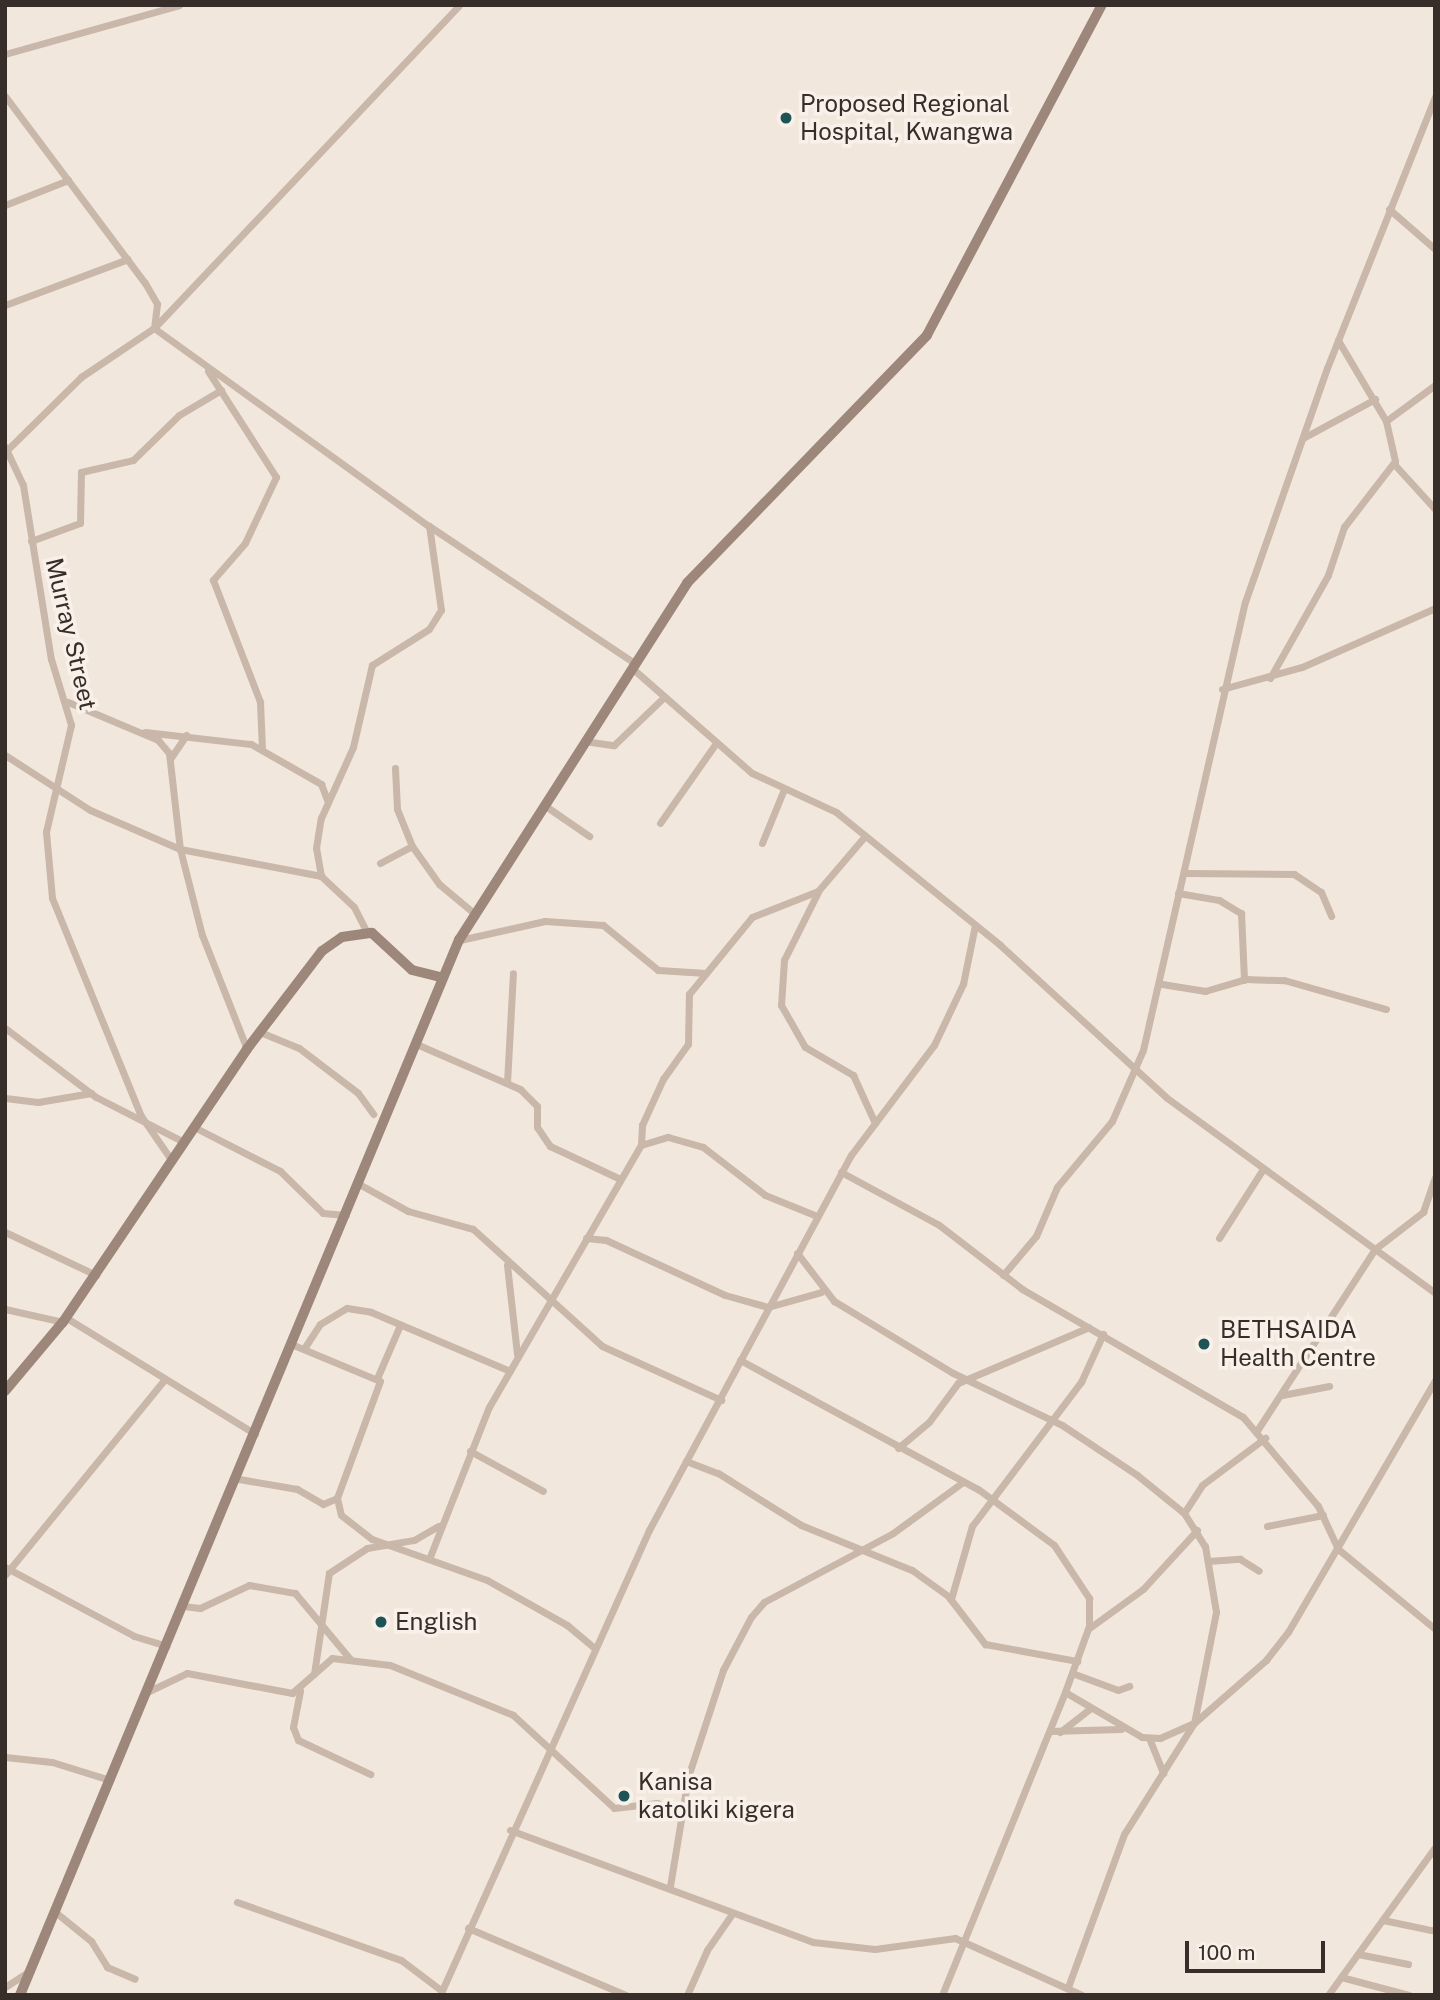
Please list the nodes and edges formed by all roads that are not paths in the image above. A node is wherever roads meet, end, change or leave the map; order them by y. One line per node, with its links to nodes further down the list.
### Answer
1 (179, 5): 4 (street)
2 (459, 5): 13 (street)
3 (1102, 5): 27 (street)
4 (5, 54)
5 (5, 96): 7 (street)
6 (1435, 97): 9 (street)
7 (68, 180): 8 (street); 11 (street)
8 (5, 205)
9 (1389, 209): 10 (street); 14 (street)
10 (1435, 249)
11 (128, 259): 12 (street); 13 (street)
12 (5, 305)
13 (154, 328): 15 (street); 21 (street)
14 (1338, 340): 18 (street); 20 (street)
15 (206, 368): 17 (street); 24 (street)
16 (1435, 385): 19 (street)
17 (221, 390): 25 (street); 36 (street)
18 (1375, 399): 19 (street); 20 (street)
19 (1386, 421): 22 (street)
20 (1302, 438): 29 (street)
21 (6, 448): 25 (street, Murray Street)
22 (1394, 464): 23 (street); 28 (street)
23 (1435, 509)
24 (429, 526): 27 (street); 41 (street)
25 (31, 541): 31 (street, Murray Street)
26 (1435, 608): 28 (street)
27 (634, 666): 30 (street); 34 (street)
28 (1270, 678): 29 (street)
29 (1222, 689): 53 (street)
30 (664, 696): 34 (street); 35 (street)
31 (68, 702): 32 (street); 43 (street, Murray Street)
32 (141, 732): 33 (street); 38 (street)
33 (186, 735): 36 (street); 38 (street)
34 (584, 741): 45 (street)
35 (716, 743): 42 (street); 46 (street)
36 (261, 749): 40 (street)
37 (7, 758): 43 (street)
38 (170, 759): 51 (street)
39 (396, 768): 50 (street)
40 (322, 785): 41 (street); 44 (street)
41 (335, 788): 44 (street)
42 (784, 789): 48 (street); 49 (street)
43 (57, 790): 51 (street); 77 (street, Murray Street)
44 (329, 803): 54 (street)
45 (543, 804): 47 (street); 57 (street)
46 (660, 823)
47 (589, 836)
48 (866, 836): 55 (street); 59 (street)
49 (762, 843)
50 (412, 846): 52 (street); 57 (street)
51 (180, 849): 54 (street); 71 (street)
52 (380, 863)
53 (1184, 873): 56 (street); 58 (street)
54 (321, 876): 60 (street)
55 (818, 891): 63 (street); 78 (street)
56 (1178, 893): 65 (street); 66 (street)
57 (475, 914): 61 (street)
58 (1331, 916)
59 (975, 925): 72 (street); 78 (street)
60 (367, 932): 64 (street); 69 (street)
61 (459, 940): 63 (street); 64 (street)
62 (513, 973): 73 (street)
63 (706, 973): 81 (street)
64 (440, 977): 70 (street)
65 (1244, 980): 66 (street); 67 (street)
66 (1163, 984): 72 (street)
67 (1386, 1009)
68 (5, 1028): 74 (street)
69 (260, 1032): 71 (street); 76 (street)
70 (414, 1043): 73 (street); 87 (street)
71 (247, 1049): 79 (street)
72 (1136, 1068): 83 (street); 98 (street)
73 (507, 1083): 86 (street)
74 (91, 1093): 75 (street); 77 (street)
75 (5, 1098)
76 (373, 1115)
77 (145, 1122): 80 (street); 82 (street)
78 (876, 1123): 84 (street)
79 (194, 1128): 80 (street); 89 (street)
80 (184, 1142): 82 (street)
81 (641, 1144): 86 (street); 90 (street)
82 (172, 1161): 97 (street)
83 (1263, 1169): 93 (street); 94 (street)
84 (841, 1172): 90 (street); 98 (street)
85 (1435, 1178): 88 (street)
86 (620, 1179): 92 (street)
87 (359, 1184): 89 (street); 96 (street)
88 (1431, 1201): 94 (street)
89 (346, 1215): 108 (street)
90 (817, 1216): 95 (street)
91 (5, 1232): 97 (street)
92 (586, 1238): 101 (street); 102 (street)
93 (1219, 1238)
94 (1375, 1250): 100 (street); 119 (street)
95 (797, 1253): 99 (street); 102 (street)
96 (507, 1265): 101 (street); 110 (street)
97 (96, 1275): 104 (street)
98 (1003, 1275): 106 (street)
99 (821, 1292): 102 (street); 114 (street)
100 (1435, 1293)
101 (547, 1299): 110 (street); 120 (street)
102 (768, 1307): 111 (street)
103 (5, 1310): 104 (street)
104 (64, 1320): 115 (street); 118 (street)
105 (400, 1325): 109 (street); 112 (street); 113 (street)
106 (1089, 1327): 107 (street); 114 (street)
107 (1103, 1334): 121 (street); 122 (street)
108 (292, 1344): 109 (street); 123 (street)
109 (305, 1347): 113 (street)
110 (517, 1357): 112 (street)
111 (740, 1360): 120 (street); 125 (street)
112 (510, 1371): 126 (street)
113 (378, 1376): 131 (street)
114 (966, 1379): 121 (street); 125 (street)
115 (164, 1380): 123 (street); 143 (street)
116 (1435, 1380): 140 (street)
117 (1329, 1385): 119 (street)
118 (5, 1391)
119 (1282, 1395): 122 (street)
120 (721, 1400): 127 (street)
121 (1051, 1420): 132 (street); 133 (street)
122 (1258, 1429): 124 (street)
123 (256, 1435): 128 (street)
124 (1265, 1438): 133 (street); 134 (street)
125 (898, 1448): 129 (street)
126 (470, 1451): 130 (street); 135 (street)
127 (686, 1461): 139 (street); 151 (street)
128 (239, 1479): 131 (street); 146 (street)
129 (963, 1482): 132 (street); 139 (street)
130 (543, 1491)
131 (337, 1498): 138 (street)
132 (995, 1502): 145 (street); 149 (street)
133 (1184, 1513): 137 (street)
134 (1323, 1515): 136 (street); 140 (street)
135 (438, 1526): 138 (street); 141 (street)
136 (1267, 1526)
137 (1197, 1530): 142 (street); 149 (street)
138 (390, 1546): 141 (street); 147 (street)
139 (860, 1549): 145 (street); 171 (street)
140 (1338, 1549): 148 (street); 161 (street)
141 (429, 1559): 151 (street)
142 (1209, 1561): 144 (street); 161 (street)
143 (7, 1570): 150 (street)
144 (1259, 1571)
145 (951, 1600): 153 (street)
146 (183, 1606): 147 (street); 150 (street)
147 (320, 1618): 152 (street); 155 (street)
148 (1435, 1629)
149 (1087, 1630): 153 (street)
150 (166, 1646): 159 (street)
151 (593, 1647): 166 (street)
152 (350, 1658): 155 (street); 166 (street)
153 (1077, 1661): 154 (street)
154 (1072, 1673): 156 (street); 158 (street)
155 (314, 1675): 157 (street)
156 (1129, 1686)
157 (300, 1691): 159 (street); 168 (street)
158 (1065, 1692): 160 (street); 163 (street)
159 (146, 1693): 170 (street)
160 (1089, 1709): 162 (street); 164 (street)
161 (1194, 1723): 165 (street); 169 (street)
162 (1122, 1729): 164 (street); 165 (street)
163 (1050, 1731): 164 (street); 181 (street)
164 (1060, 1732)
165 (1149, 1738): 169 (street)
166 (547, 1750): 171 (street); 172 (street)
167 (5, 1757): 170 (street)
168 (370, 1774)
169 (1163, 1774): 188 (street)
170 (110, 1780): 176 (street)
171 (679, 1812): 174 (street)
172 (510, 1830): 174 (street); 179 (street)
173 (1435, 1847): 178 (street)
174 (670, 1886): 177 (street)
175 (237, 1902): 189 (street)
176 (54, 1911): 184 (street); 186 (street)
177 (732, 1914): 181 (street); 192 (street)
178 (1383, 1920): 180 (street); 182 (street)
179 (468, 1927): 189 (street); 191 (street)
180 (1435, 1931)
181 (965, 1941): 188 (street); 193 (street)
182 (1358, 1954): 183 (street); 185 (street)
183 (1408, 1964)
184 (30, 1971): 187 (street); 190 (street)
185 (1341, 1977): 195 (street); 196 (street)
186 (135, 1979)
187 (5, 1987)
188 (1068, 1987): 194 (street)
189 (441, 1993)
190 (20, 1995)
191 (626, 1995)
192 (687, 1995)
193 (942, 1995)
194 (1082, 1995)
195 (1328, 1995)
196 (1409, 1995)

